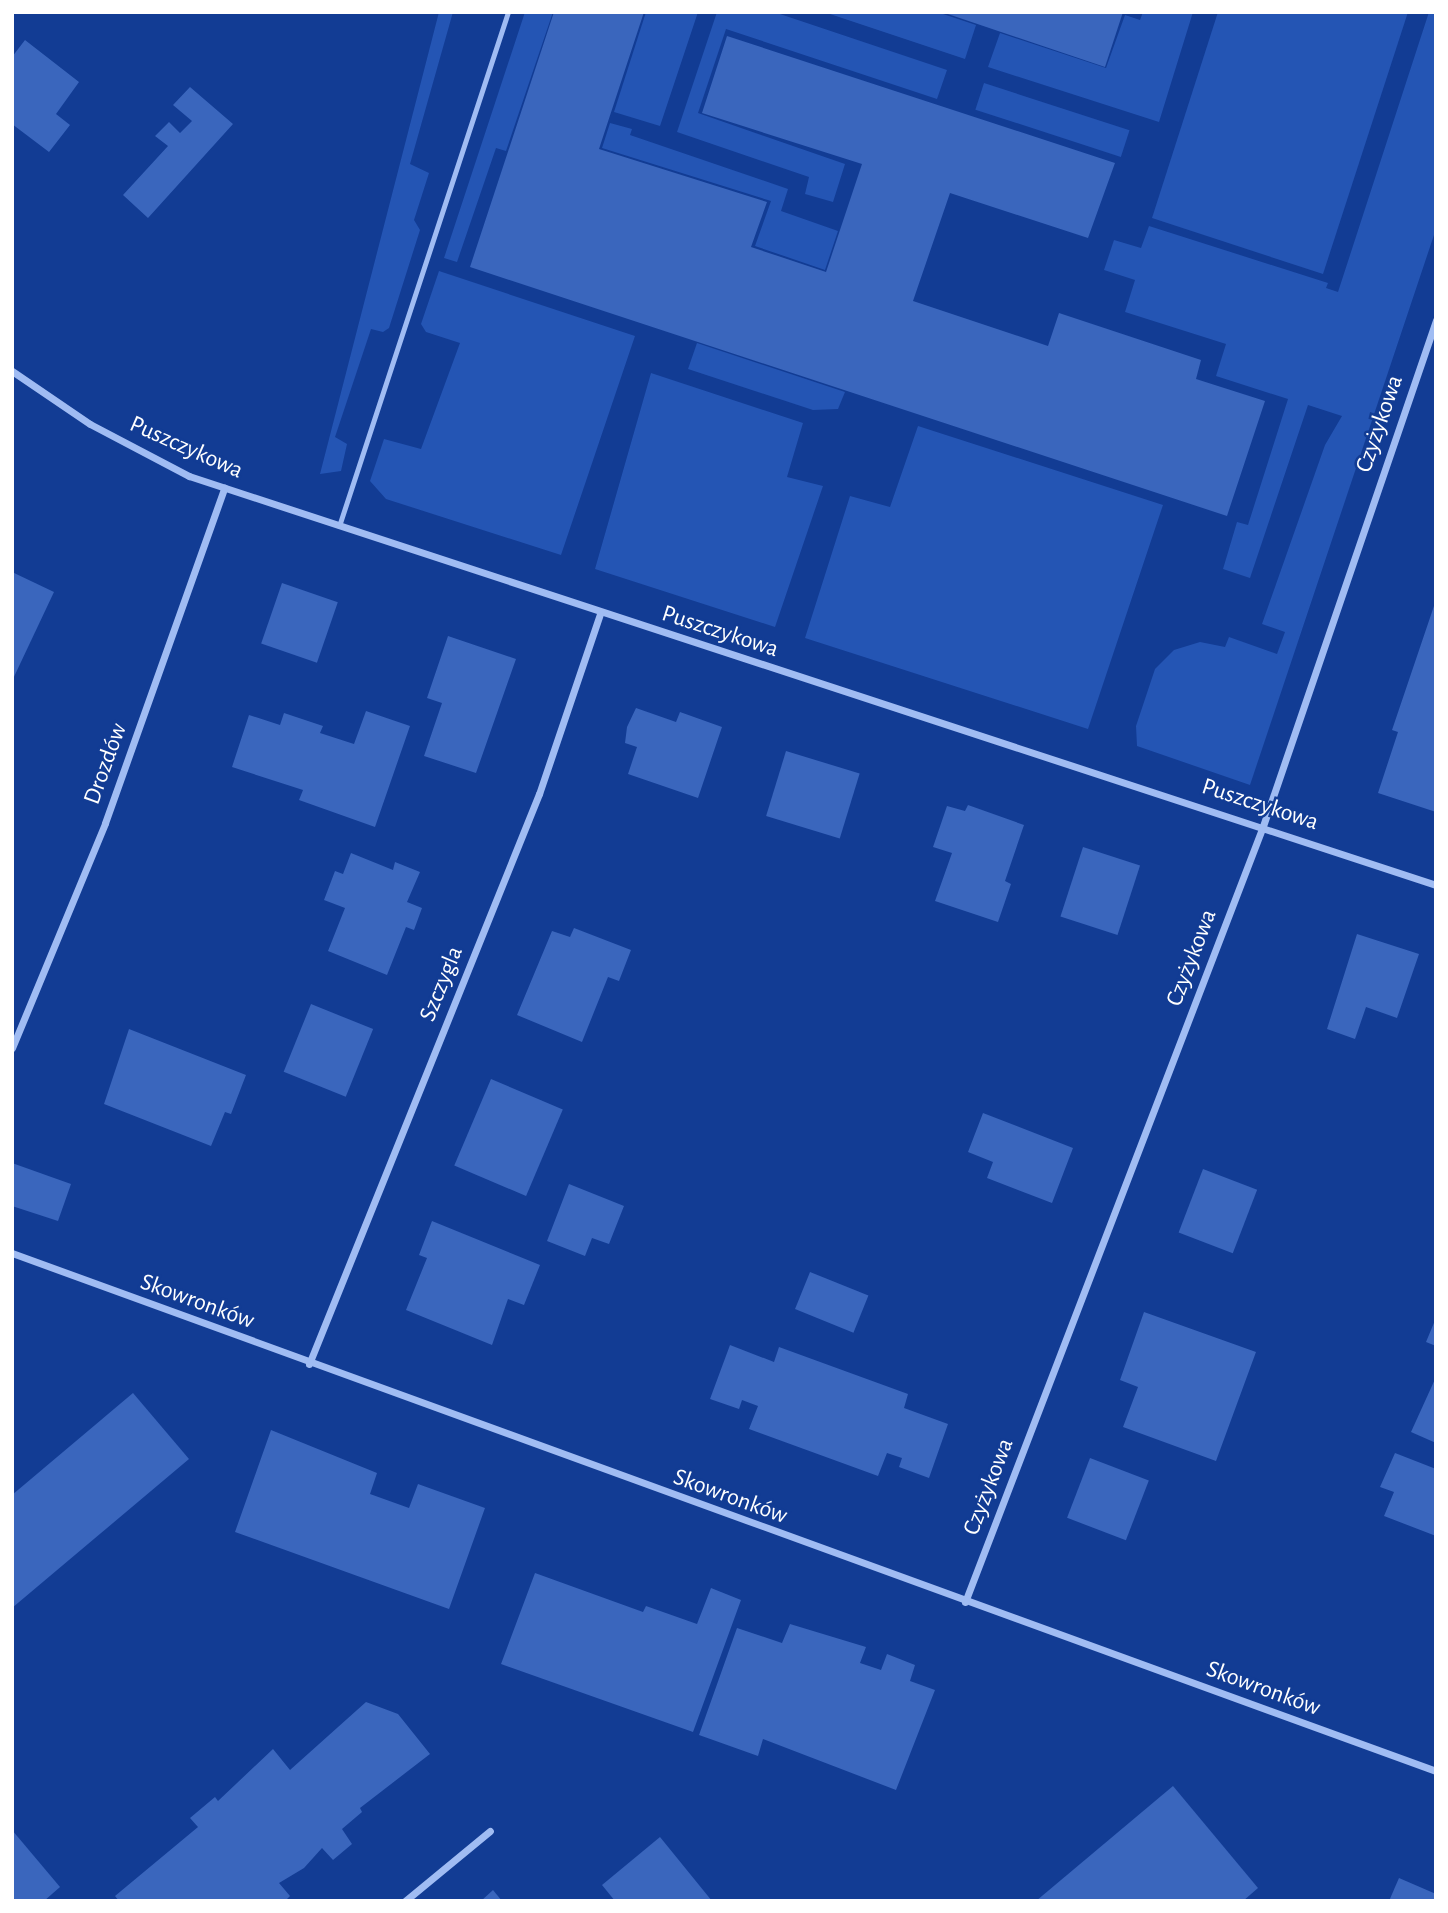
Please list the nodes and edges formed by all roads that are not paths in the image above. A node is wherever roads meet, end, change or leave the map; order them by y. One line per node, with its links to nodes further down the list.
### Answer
1 (508, 12): 5 (lane)
2 (1436, 320): 7 (street, Czyżykowa)
3 (12, 372): 4 (street, Puszczykowa)
4 (224, 488): 5 (street, Puszczykowa); 9 (street, Drozdów)
5 (338, 526): 6 (street, Puszczykowa)
6 (600, 614): 7 (street, Puszczykowa); 11 (street, Szczygla)
7 (1263, 826): 8 (street, Puszczykowa); 12 (street, Czyżykowa)
8 (1436, 885)
9 (12, 1048)
10 (12, 1253): 11 (street, Skowronków)
11 (309, 1364): 12 (street, Skowronków)
12 (965, 1602): 13 (street, Skowronków)
13 (1436, 1772)
14 (490, 1831): 15 (street)
15 (405, 1901)

